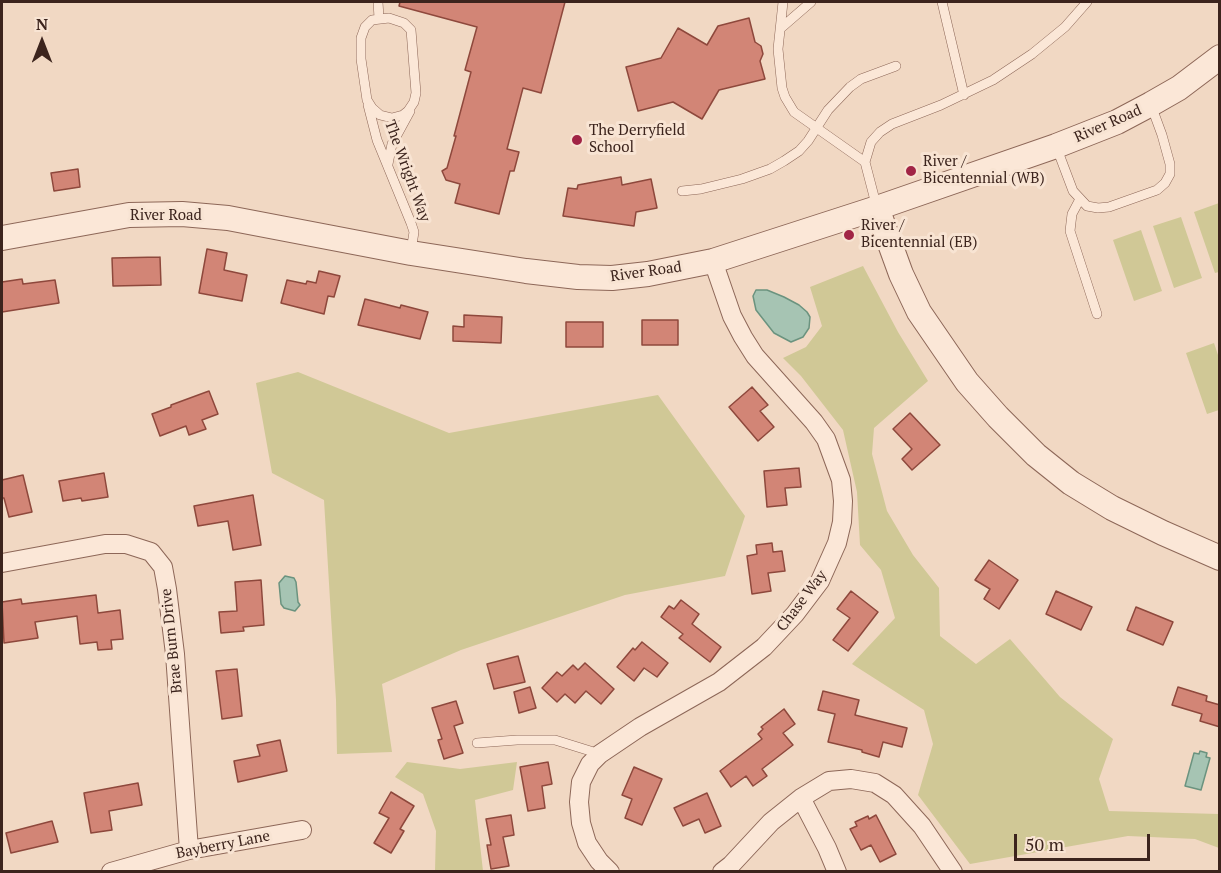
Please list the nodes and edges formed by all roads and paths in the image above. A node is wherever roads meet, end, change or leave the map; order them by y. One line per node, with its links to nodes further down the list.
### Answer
1 (378, 2): 6 (lane)
2 (783, 2): 7 (lane)
3 (812, 2): 7 (lane)
4 (942, 2): 10 (lane)
5 (1087, 2): 10 (lane)
6 (379, 18): 11 (lane, The Wright Way); 12 (lane)
7 (781, 28): 14 (lane)
8 (1220, 57): 13 (street, River Road)
9 (896, 66): 14 (lane)
10 (964, 95): 16 (lane)
11 (367, 100): 12 (lane, The Wright Way); 17 (lane, The Wright Way)
12 (414, 102): 17 (lane)
13 (1151, 104): 15 (street, River Road); 19 (lane)
14 (817, 129): 16 (lane); 18 (lane)
15 (1056, 146): 19 (lane); 20 (street, River Road)
16 (865, 162): 20 (lane)
17 (388, 169): 22 (lane, The Wright Way)
18 (682, 190)
19 (1080, 199): 24 (lane)
20 (877, 208): 23 (street, River Road); 25 (street)
21 (2, 238): 22 (street, River Road)
22 (411, 253): 23 (street, River Road)
23 (713, 261): 28 (street, Chase Way)
24 (1097, 314)
25 (1220, 558)
26 (2, 563): 31 (street, Brae Burn Drive)
27 (477, 743): 28 (lane)
28 (600, 754): 33 (street, Chase Way)
29 (801, 798): 34 (street); 35 (street); 36 (street)
30 (302, 830): 31 (street, Bayberry Lane)
31 (189, 850): 32 (street, Bayberry Lane)
32 (111, 872)
33 (610, 872)
34 (722, 872)
35 (837, 872)
36 (953, 872)

